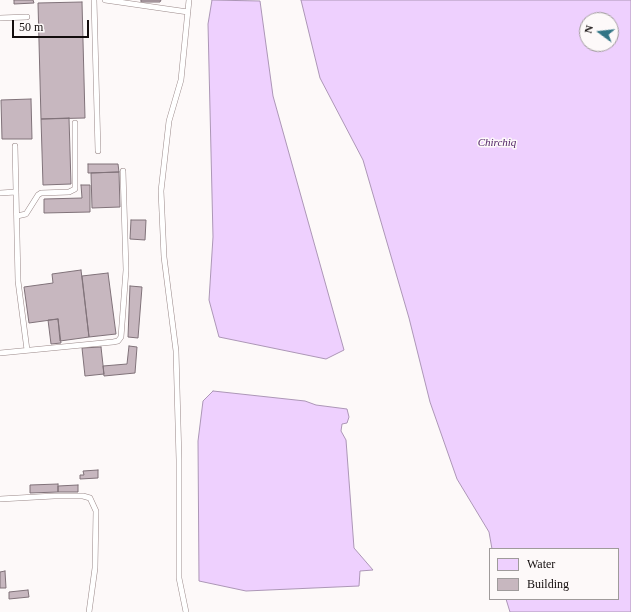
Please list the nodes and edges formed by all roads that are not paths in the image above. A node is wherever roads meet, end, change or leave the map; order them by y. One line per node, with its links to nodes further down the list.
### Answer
1 (94, 0): 9 (lane)
2 (105, 0): 4 (lane)
3 (189, 0): 4 (lane)
4 (188, 12): 18 (lane)
5 (27, 17): 6 (lane)
6 (0, 18)
7 (75, 123): 13 (lane)
8 (15, 146): 11 (lane)
9 (98, 151)
10 (123, 171): 14 (lane)
11 (16, 192): 12 (lane); 13 (lane)
12 (0, 193)
13 (17, 216): 14 (lane)
14 (27, 350): 15 (lane)
15 (0, 353)
16 (0, 499): 17 (lane)
17 (89, 612)
18 (186, 612)

